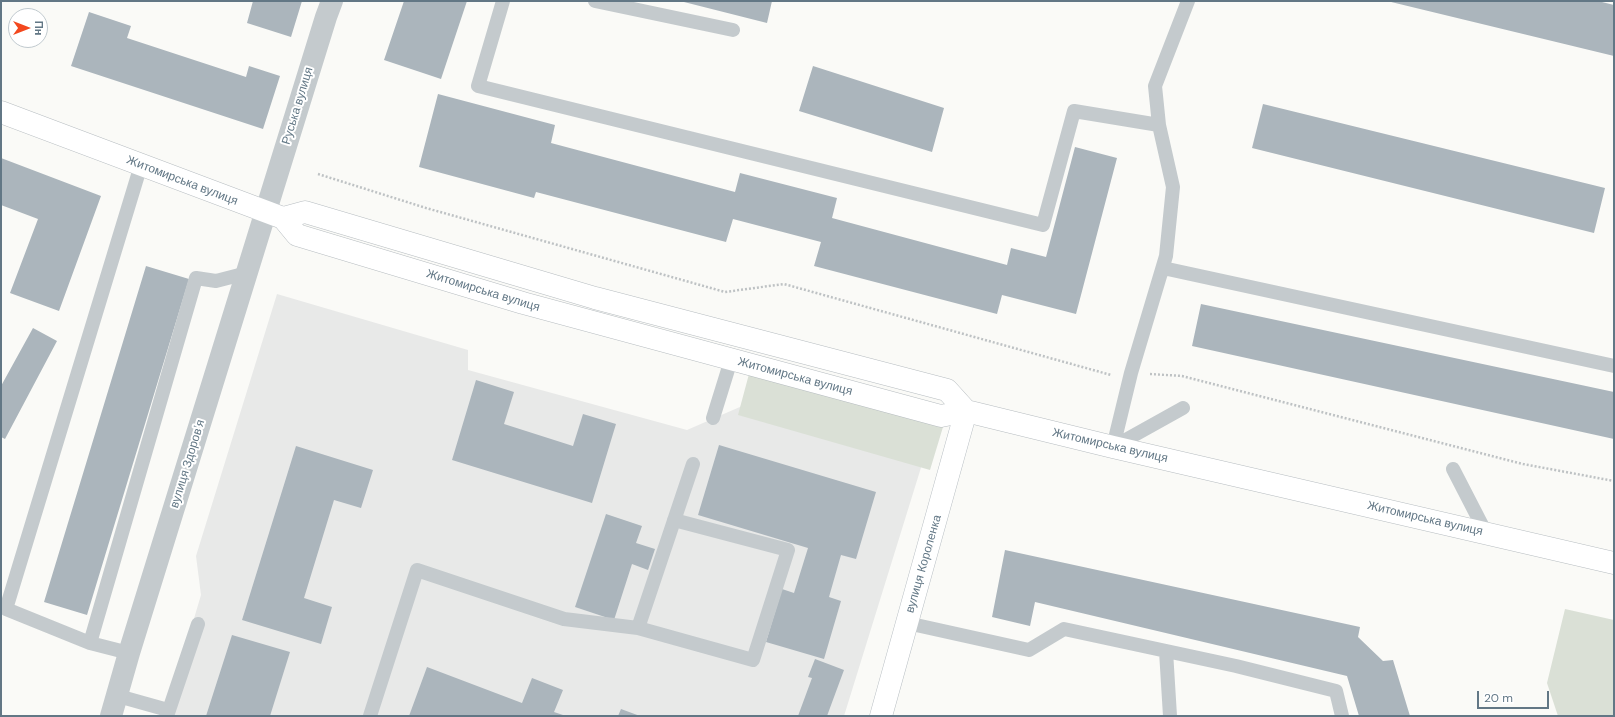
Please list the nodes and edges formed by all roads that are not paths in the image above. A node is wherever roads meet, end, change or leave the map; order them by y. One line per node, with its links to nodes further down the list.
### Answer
1 (332, 1): 9 (street, Руська вулиця)
2 (503, 1): 7 (lane)
3 (595, 1): 5 (lane)
4 (1188, 1): 7 (lane)
5 (733, 30)
6 (1, 112): 8 (main road, Житомирська вулиця)
7 (1159, 125): 10 (lane)
8 (141, 165): 9 (main road, Житомирська вулиця); 26 (lane)
9 (275, 215): 11 (street, вулиця Здоровʼя); 12 (main road, Житомирська вулиця); 15 (main road)
10 (1163, 268): 13 (lane); 17 (lane)
11 (247, 273): 26 (lane); 28 (street, вулиця Здоровʼя)
12 (731, 360): 15 (main road, Житомирська вулиця); 16 (lane)
13 (1614, 366)
14 (1183, 408): 17 (lane)
15 (966, 411): 17 (main road, Житомирська вулиця); 24 (main road, вулиця Короленка)
16 (713, 418)
17 (1112, 447): 21 (main road, Житомирська вулиця)
18 (693, 464): 20 (lane)
19 (1453, 468): 21 (lane)
20 (674, 520): 25 (lane); 25 (lane)
21 (1486, 533): 22 (main road, Житомирська вулиця)
22 (1614, 563)
23 (198, 624): 30 (lane)
24 (907, 624): 27 (lane); 32 (main road, вулиця Короленка)
25 (638, 628): 31 (lane)
26 (90, 643): 28 (lane)
27 (1166, 651): 33 (lane); 34 (lane)
28 (129, 653): 29 (street, вулиця Здоровʼя)
29 (115, 706): 30 (lane)
30 (167, 713)
31 (370, 716)
32 (881, 716)
33 (1170, 716)
34 (1342, 716)

